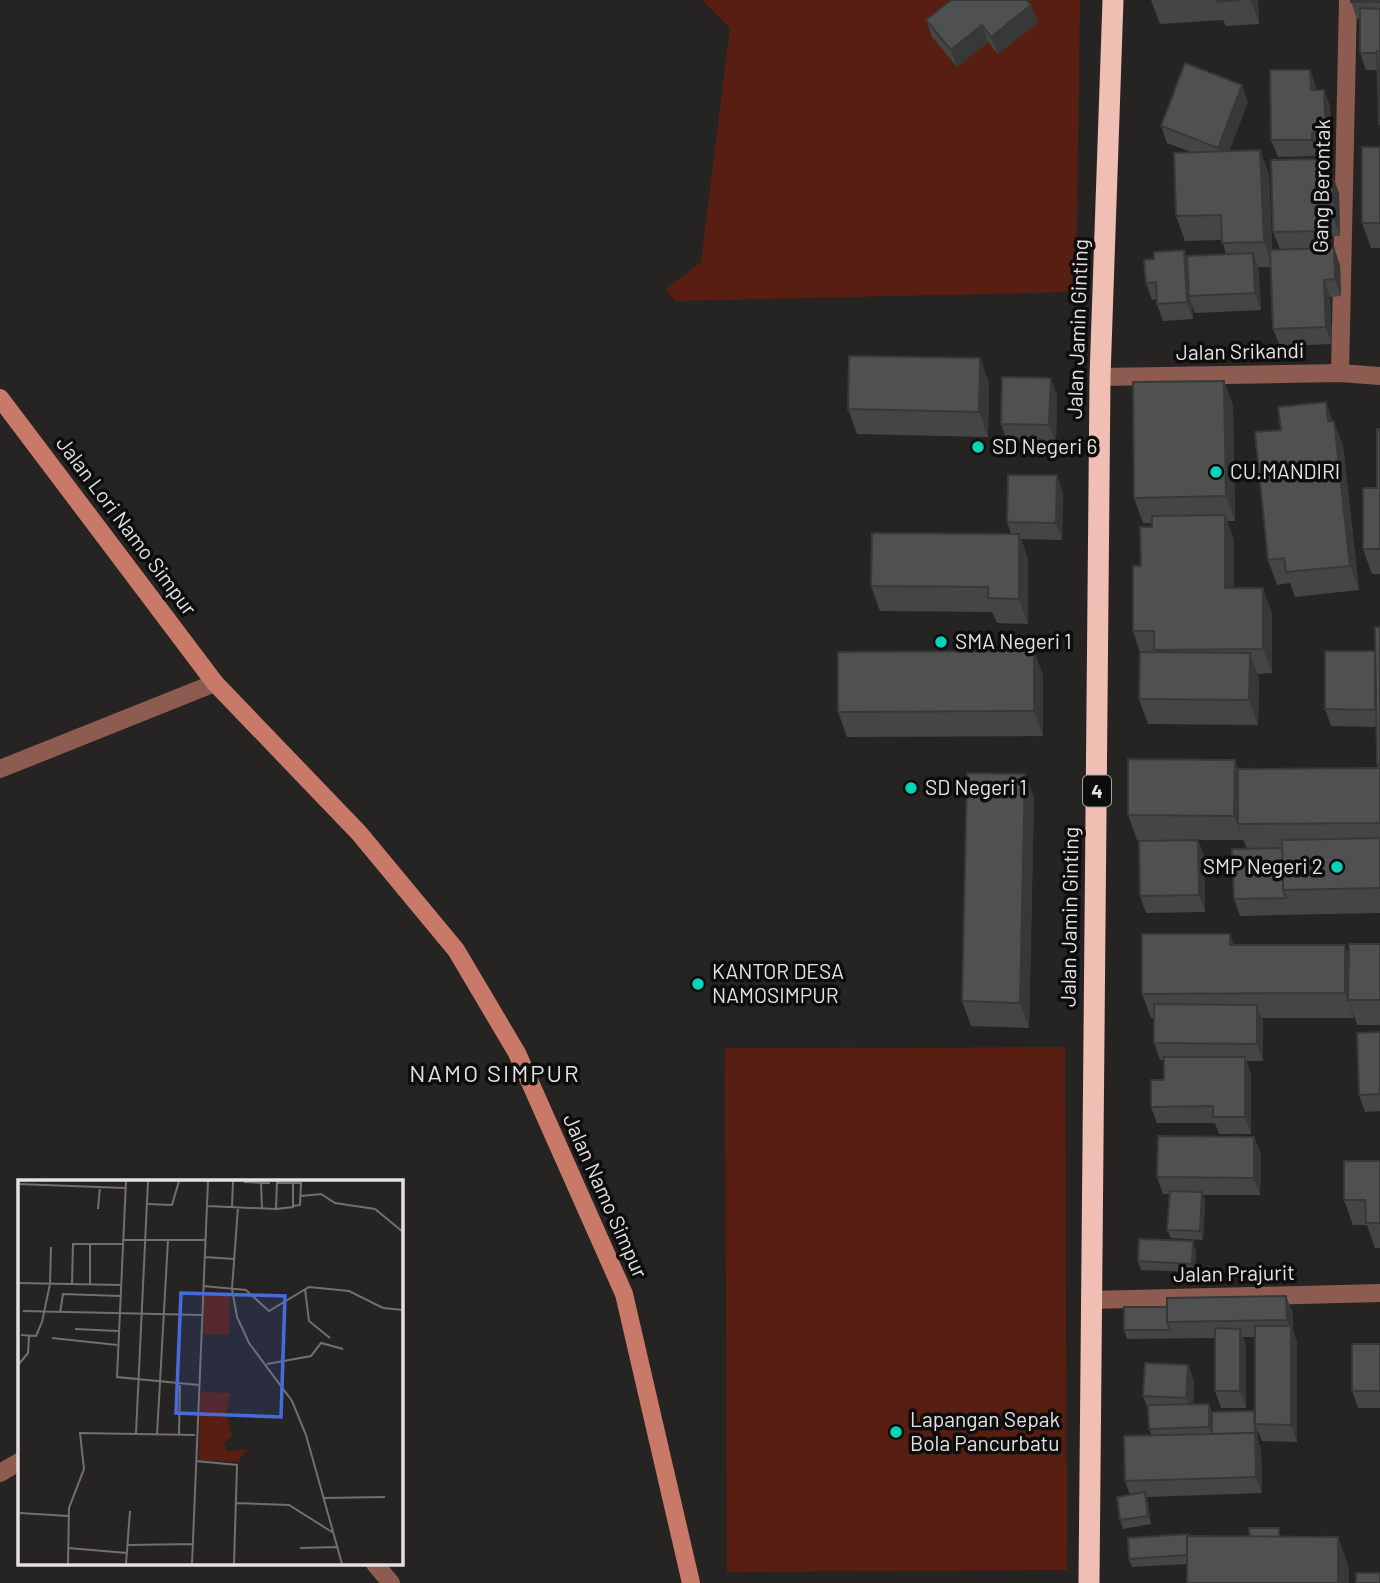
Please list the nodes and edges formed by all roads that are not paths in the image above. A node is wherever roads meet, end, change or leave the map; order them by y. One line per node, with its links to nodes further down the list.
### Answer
1 (1113, 0): 5 (highway, Jalan Jamin Ginting / 4)
2 (1348, 0): 3 (street, Gang Berontak)
3 (1340, 373): 4 (street, Jalan Srikandi); 5 (street, Jalan Srikandi)
4 (1380, 376)
5 (1100, 377): 10 (highway, Jalan Jamin Ginting / 4)
6 (0, 398): 7 (street, Jalan Lori Namo Simpur)
7 (215, 683): 8 (street); 15 (street, Jalan Namo Simpur)
8 (0, 769)
9 (1380, 1293): 10 (street, Jalan Prajurit)
10 (1090, 1300): 16 (highway, Jalan Jamin Ginting / 4)
11 (18, 1463): 12 (street)
12 (0, 1473)
13 (377, 1566): 14 (street)
14 (391, 1583)
15 (691, 1583)
16 (1089, 1583)

